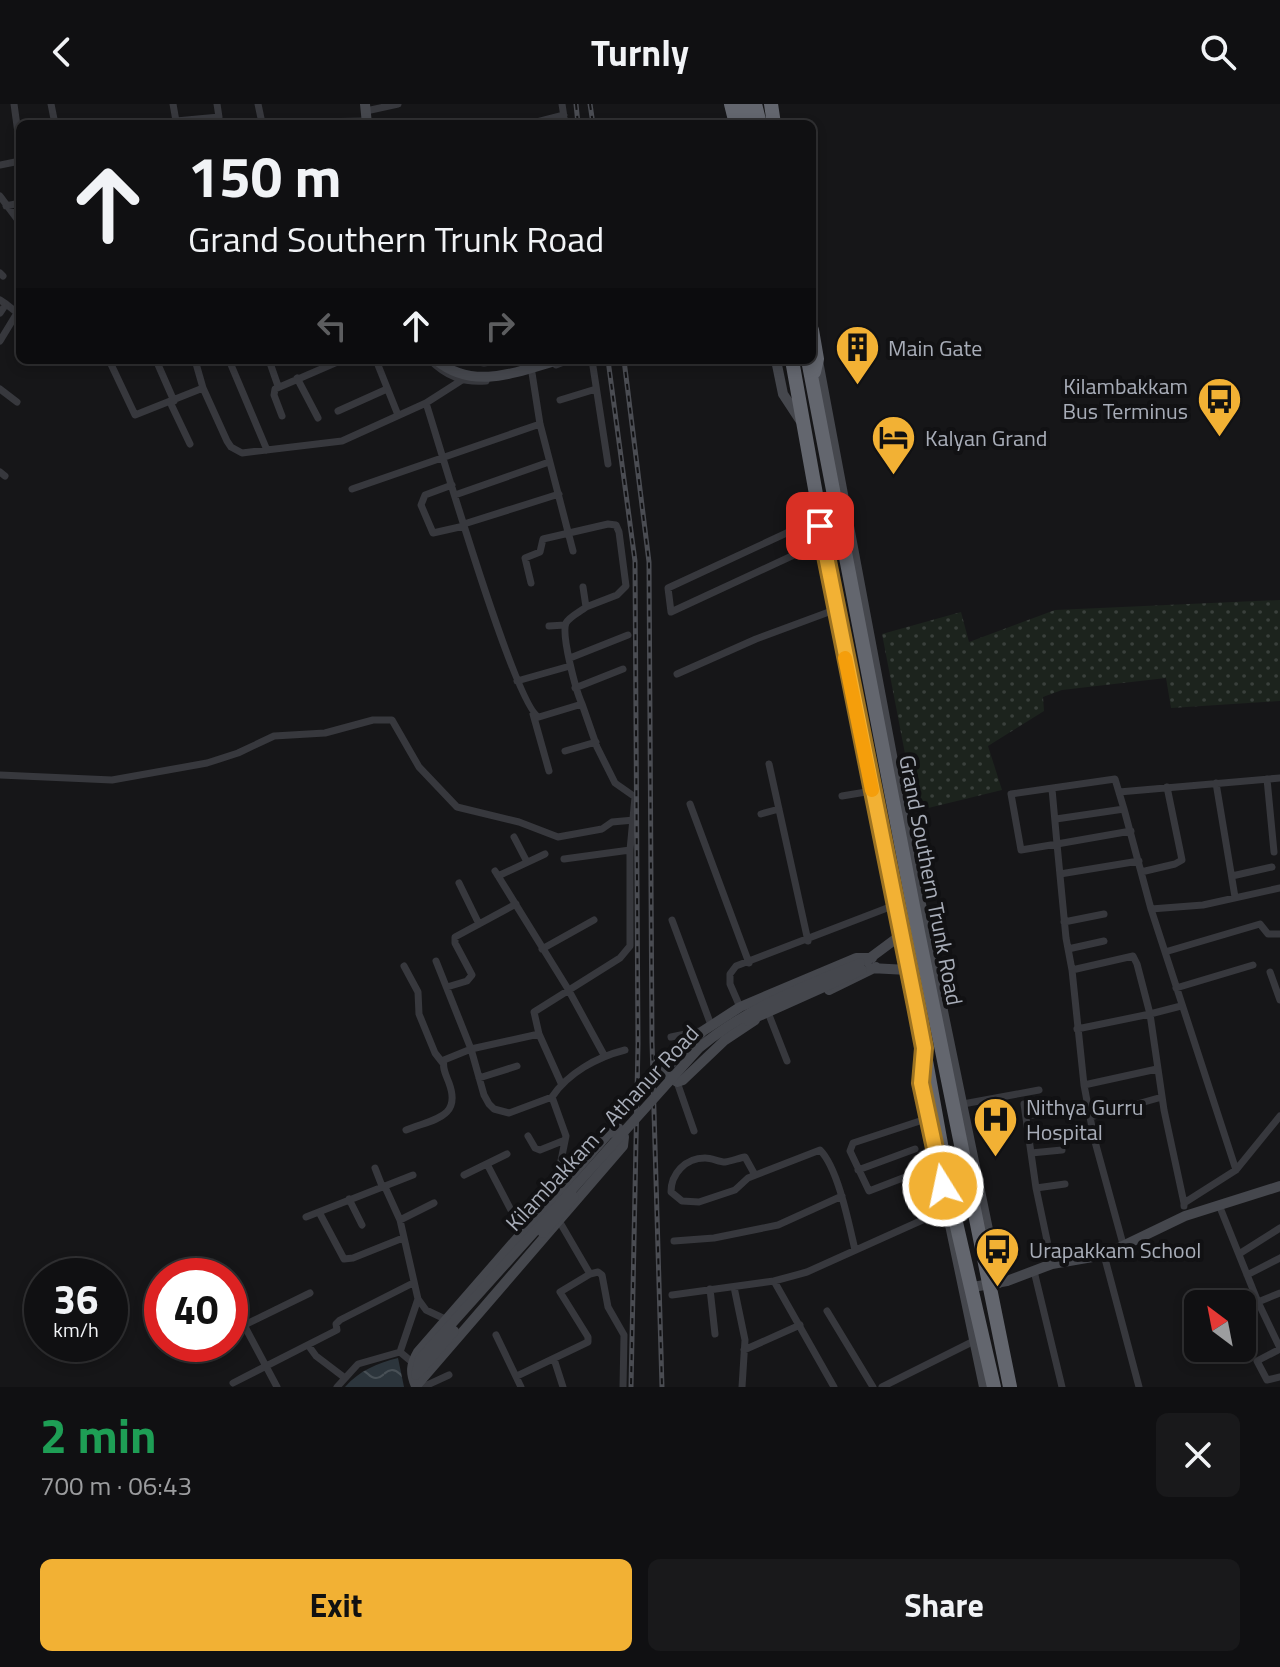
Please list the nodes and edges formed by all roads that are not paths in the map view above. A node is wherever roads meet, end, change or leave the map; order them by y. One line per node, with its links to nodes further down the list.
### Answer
1 (217, 104): 5 (street)
2 (398, 104): 4 (street)
3 (562, 104): 7 (street)
4 (366, 115): 6 (street)
5 (187, 120)
6 (301, 120)
7 (564, 120)
8 (0, 196): 10 (street)
9 (16, 204): 10 (street)
10 (6, 206): 11 (street)
11 (16, 218)
12 (3, 302): 13 (street)
13 (0, 313)
14 (16, 317): 15 (street)
15 (0, 341)
16 (111, 364): 44 (street)
17 (158, 364): 44 (street)
18 (197, 364): 38 (street)
19 (231, 364): 53 (street)
20 (270, 364): 37 (street)
21 (332, 364): 35 (street)
22 (378, 364): 40 (street)
23 (435, 364): 36 (street)
24 (442, 364): 27 (street)
25 (450, 364): 26 (street)
26 (518, 364)
27 (541, 364)
28 (558, 364): 34 (street)
29 (593, 364): 41 (street)
30 (777, 364): 50 (street)
31 (793, 364): 50 (highway, Grand Southern Trunk Road)
32 (812, 364): 220 (highway, Grand Southern Trunk Road)
33 (813, 364): 165 (street)
34 (532, 373): 36 (street); 51 (street)
35 (297, 378): 37 (street); 49 (street)
36 (462, 380): 45 (street)
37 (278, 386): 48 (street)
38 (203, 388): 44 (street); 53 (street)
39 (0, 389): 43 (street)
40 (387, 389): 46 (street); 47 (street)
41 (596, 389): 42 (street); 56 (street)
42 (560, 400)
43 (17, 402)
44 (172, 402): 52 (street)
45 (426, 403): 47 (street); 54 (street)
46 (338, 411)
47 (398, 415): 53 (street)
48 (282, 416)
49 (318, 418)
50 (802, 422): 61 (highway, Grand Southern Trunk Road)
51 (540, 424): 54 (street); 55 (street)
52 (190, 444)
53 (267, 450)
54 (443, 457): 57 (street); 58 (street)
55 (549, 462): 59 (street); 60 (street)
56 (608, 464)
57 (452, 485): 60 (street); 62 (street)
58 (352, 489)
59 (559, 494): 62 (street); 63 (street)
60 (455, 495): 62 (street)
61 (819, 518): 64 (highway, Grand Southern Trunk Road); 64 (street)
62 (464, 525): 76 (street)
63 (568, 532): 65 (street); 66 (street); 68 (street)
64 (824, 541): 69 (highway, Grand Southern Trunk Road)
65 (573, 551)
66 (531, 583)
67 (583, 587): 68 (street)
68 (586, 607): 70 (street)
69 (837, 609): 75 (street); 90 (highway, Grand Southern Trunk Road)
70 (565, 625): 71 (street); 73 (street)
71 (549, 626)
72 (628, 635): 73 (street)
73 (570, 662): 76 (street); 77 (street)
74 (623, 669): 77 (street)
75 (677, 674)
76 (517, 681): 79 (street)
77 (575, 688): 78 (street)
78 (582, 704): 79 (street); 80 (street)
79 (533, 714): 83 (street)
80 (596, 742): 81 (street); 98 (street)
81 (565, 751)
82 (769, 764): 94 (street)
83 (549, 771)
84 (0, 775): 98 (street)
85 (1280, 778): 86 (street)
86 (1267, 779): 87 (street); 103 (street)
87 (1216, 783): 88 (street); 111 (street)
88 (1167, 787): 91 (street); 109 (street)
89 (1052, 789): 91 (street); 97 (street); 101 (street)
90 (872, 791): 92 (street); 116 (highway, Grand Southern Trunk Road)
91 (1119, 792): 95 (street)
92 (842, 796)
93 (690, 804): 132 (street)
94 (779, 809): 96 (street); 125 (street)
95 (1124, 809): 97 (street); 99 (street)
96 (761, 814)
97 (1056, 819): 101 (street)
98 (634, 820): 102 (street)
99 (1131, 831): 101 (street); 106 (street)
100 (514, 837): 107 (street)
101 (1057, 844): 110 (street)
102 (630, 850): 105 (street); 140 (street)
103 (1274, 852)
104 (545, 854): 107 (street)
105 (564, 859)
106 (1139, 861): 109 (street); 110 (street)
107 (527, 862): 115 (street)
108 (1272, 867): 111 (street)
109 (1141, 872): 117 (street)
110 (1060, 874): 121 (street)
111 (1232, 876): 114 (street)
112 (459, 883): 122 (street)
113 (1280, 888): 114 (street)
114 (1235, 897): 117 (street)
115 (516, 904): 122 (street); 127 (street)
116 (895, 905): 124 (highway, Grand Southern Trunk Road); 125 (street)
117 (1151, 909): 129 (street)
118 (1104, 914): 121 (street)
119 (594, 920): 127 (street)
120 (672, 920): 146 (street)
121 (1064, 922): 128 (street)
122 (479, 924): 138 (street)
123 (1280, 934): 129 (street)
124 (901, 935): 131 (street, Kilambakkam - Athanur Road); 135 (highway, Grand Southern Trunk Road)
125 (808, 941): 132 (street)
126 (1104, 941): 128 (street)
127 (542, 949): 140 (street)
128 (1068, 949): 136 (street)
129 (1165, 952): 139 (street)
130 (436, 961): 138 (street)
131 (874, 962): 135 (street, Kilambakkam - Athanur Road); 143 (street); 145 (street); 249 (street, Kilambakkam - Athanur Road, bridge)
132 (749, 963): 143 (street)
133 (1253, 965): 139 (street)
134 (404, 966): 155 (street)
135 (908, 970): 150 (highway, Grand Southern Trunk Road)
136 (1072, 970): 144 (street); 147 (street)
137 (1270, 972): 141 (street)
138 (447, 987): 151 (street)
139 (1176, 988): 142 (street)
140 (568, 989): 148 (street); 153 (street)
141 (1280, 1000)
142 (1181, 1006): 144 (street); 184 (street)
143 (740, 1007): 146 (street)
144 (1150, 1014): 147 (street); 157 (street)
145 (769, 1015): 154 (street); 159 (street)
146 (707, 1028): 149 (street); 159 (street)
147 (1077, 1029): 161 (street)
148 (539, 1034): 151 (street); 160 (street)
149 (671, 1037)
150 (924, 1048): 171 (street); 222 (highway, Grand Southern Trunk Road)
151 (471, 1049): 155 (street); 158 (street)
152 (625, 1050): 153 (street)
153 (604, 1055): 160 (street)
154 (787, 1061)
155 (442, 1062): 172 (street)
156 (517, 1066): 158 (street)
157 (1157, 1069): 161 (street); 164 (street)
158 (479, 1078): 163 (street)
159 (677, 1082): 173 (street)
160 (561, 1083): 163 (street)
161 (1084, 1085): 170 (street)
162 (1039, 1090): 165 (street)
163 (552, 1097): 175 (street)
164 (1162, 1097): 170 (street); 196 (street)
165 (963, 1104): 220 (street)
166 (1024, 1104): 168 (street)
167 (1056, 1112): 168 (street)
168 (1026, 1116): 178 (street)
169 (1280, 1116): 184 (street)
170 (1091, 1117): 209 (street)
171 (929, 1118): 181 (street); 183 (street)
172 (406, 1130)
173 (694, 1131)
174 (528, 1136): 175 (street)
175 (565, 1140): 193 (street)
176 (915, 1149): 183 (street)
177 (1062, 1150): 178 (street)
178 (1031, 1153): 191 (street)
179 (507, 1154): 180 (street)
180 (487, 1164): 186 (street); 206 (street)
181 (939, 1164): 183 (street); 198 (street)
182 (375, 1168): 189 (street)
183 (858, 1170)
184 (1236, 1170): 196 (street)
185 (413, 1175): 189 (street)
186 (464, 1175)
187 (755, 1175): 187 (street); 192 (street)
188 (1065, 1184): 191 (street)
189 (384, 1186): 194 (street); 202 (street)
190 (1280, 1186): 197 (street)
191 (1036, 1188): 214 (street)
192 (842, 1196): 208 (street); 210 (street)
193 (554, 1197): 203 (street); 203 (street); 206 (street)
194 (349, 1199): 199 (street); 204 (street)
195 (434, 1203): 202 (street)
196 (1184, 1203): 200 (street)
197 (1219, 1205): 200 (street); 211 (street)
198 (947, 1209): 210 (street); 236 (street)
199 (319, 1212): 201 (street); 207 (street)
200 (1185, 1216): 209 (street)
201 (306, 1217)
202 (400, 1220): 207 (street)
203 (558, 1220): 216 (street); 249 (street)
204 (362, 1225)
205 (1280, 1228): 211 (street)
206 (523, 1233): 230 (street)
207 (403, 1238): 219 (street)
208 (674, 1241)
209 (1123, 1244): 212 (street)
210 (855, 1250): 218 (street)
211 (1239, 1254): 217 (street)
212 (1104, 1255): 214 (street); 263 (street)
213 (1280, 1258): 217 (street)
214 (1052, 1264): 215 (street)
215 (1034, 1271): 220 (street); 262 (street)
216 (590, 1274): 241 (street); 255 (street)
217 (1247, 1275): 228 (street)
218 (774, 1281): 221 (street); 232 (street)
219 (413, 1283): 227 (street); 237 (street)
220 (994, 1283): 222 (street); 261 (highway, Grand Southern Trunk Road)
221 (734, 1287): 223 (street); 239 (street)
222 (973, 1287): 236 (highway, Grand Southern Trunk Road)
223 (710, 1289): 226 (street); 234 (street)
224 (310, 1293): 231 (street)
225 (1280, 1293): 228 (street)
226 (672, 1295)
227 (418, 1299): 230 (street); 240 (street)
228 (1258, 1302): 238 (street)
229 (827, 1311): 258 (street)
230 (445, 1319): 242 (street)
231 (248, 1323)
232 (800, 1325): 239 (street); 257 (street)
233 (248, 1333): 243 (street)
234 (715, 1334)
235 (496, 1335): 245 (street)
236 (979, 1340): 250 (street); 259 (street); 260 (highway, Grand Southern Trunk Road)
237 (308, 1345): 243 (street); 247 (street)
238 (1280, 1348): 246 (street)
239 (744, 1350): 256 (street)
240 (400, 1352): 242 (street); 247 (street)
241 (554, 1359): 245 (street); 254 (street)
242 (412, 1362): 249 (street)
243 (264, 1366): 248 (street); 251 (street)
244 (449, 1375): 249 (street)
245 (517, 1376): 253 (street)
246 (1280, 1377)
247 (345, 1378): 252 (street)
248 (233, 1383)
249 (418, 1384)
250 (886, 1386)
251 (277, 1387)
252 (337, 1387)
253 (521, 1387)
254 (563, 1387)
255 (623, 1387)
256 (742, 1387)
257 (834, 1387)
258 (873, 1387)
259 (984, 1387)
260 (994, 1387)
261 (1010, 1387)
262 (1062, 1387)
263 (1139, 1387)

